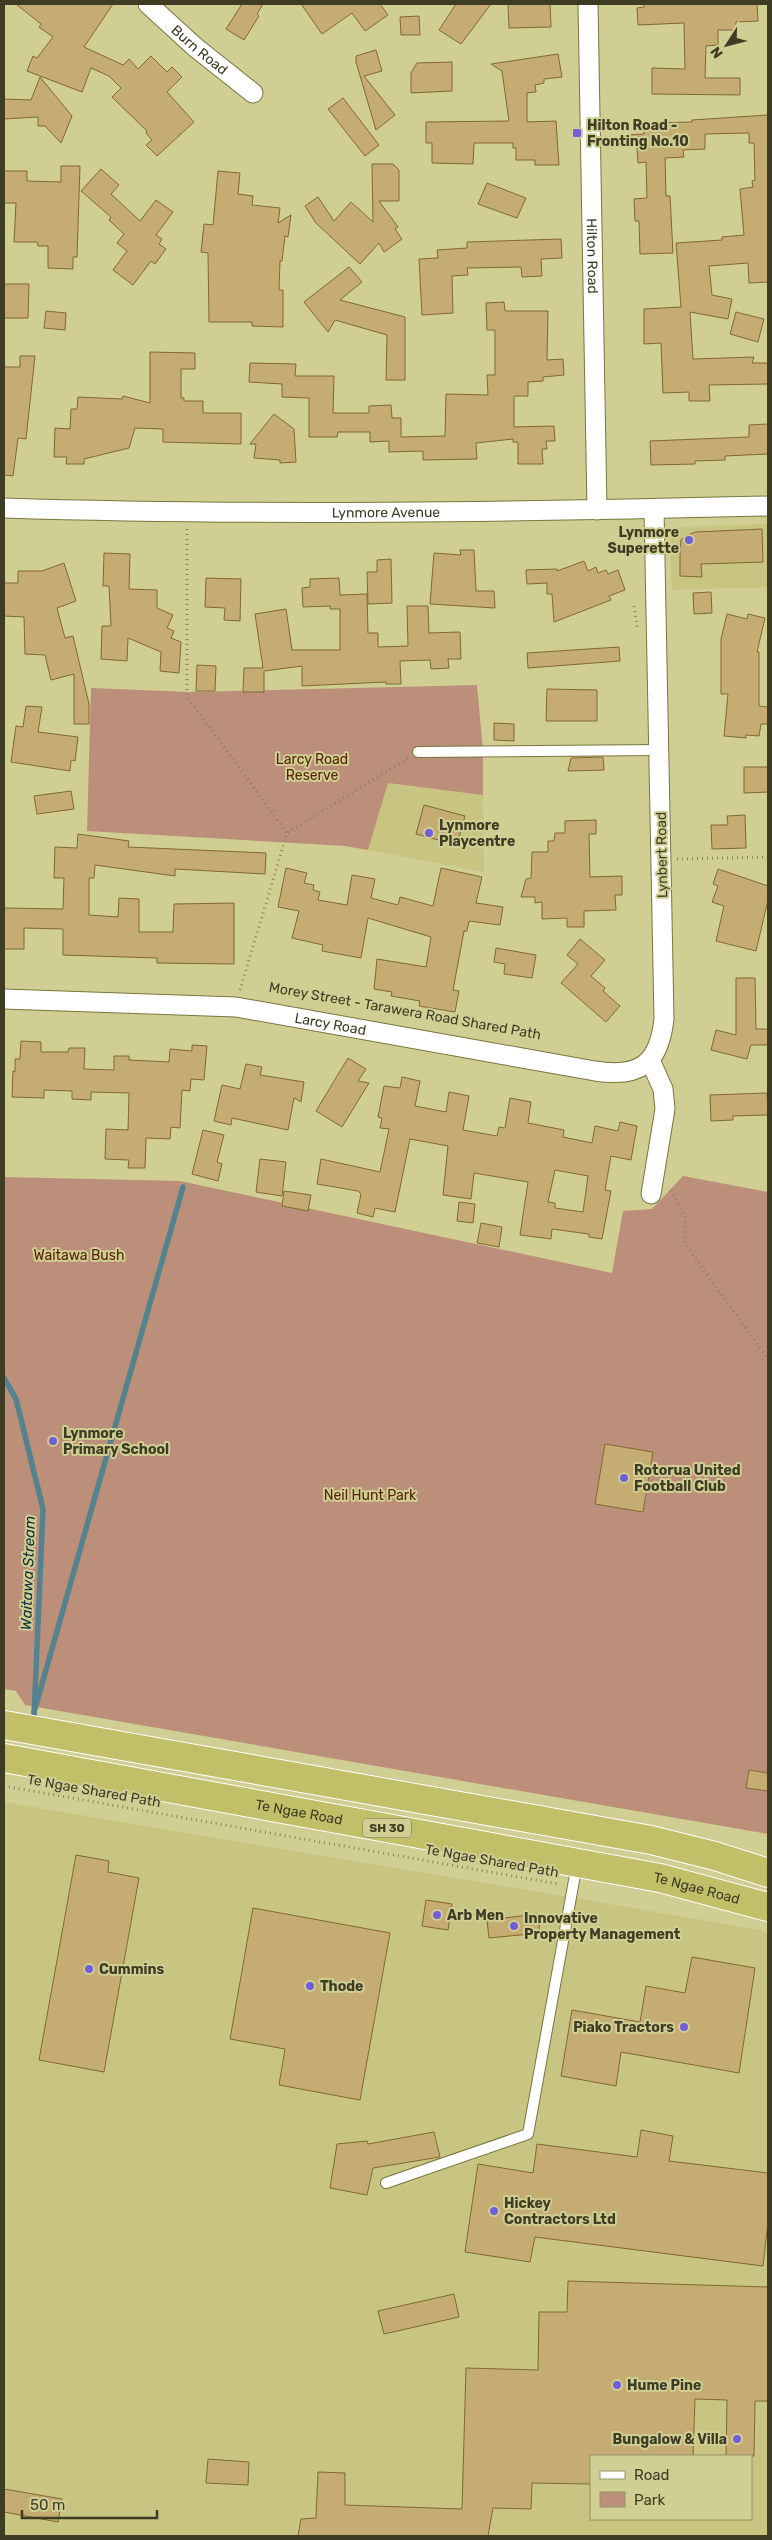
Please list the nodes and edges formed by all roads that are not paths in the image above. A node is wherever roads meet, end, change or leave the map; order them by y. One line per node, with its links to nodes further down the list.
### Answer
1 (148, 4): 3 (street, Burn Road)
2 (588, 4): 7 (street, Hilton Road)
3 (253, 93)
4 (768, 506): 6 (street, Lynmore Avenue)
5 (4, 508): 7 (street, Lynmore Avenue)
6 (654, 509): 7 (street, Lynmore Avenue); 8 (street, Lynbert Road)
7 (598, 510)
8 (660, 750): 9 (lane); 11 (street, Lynbert Road)
9 (418, 752)
10 (4, 999): 11 (street, Larcy Road)
11 (650, 1060): 12 (street)
12 (650, 1194)
13 (4, 1725): 15 (highway, SH 30)
14 (4, 1758): 16 (highway, Te Ngae Road / SH 30)
15 (768, 1873)
16 (574, 1875): 17 (highway, Te Ngae Road / SH 30); 18 (lane)
17 (768, 1907)
18 (386, 2183)

